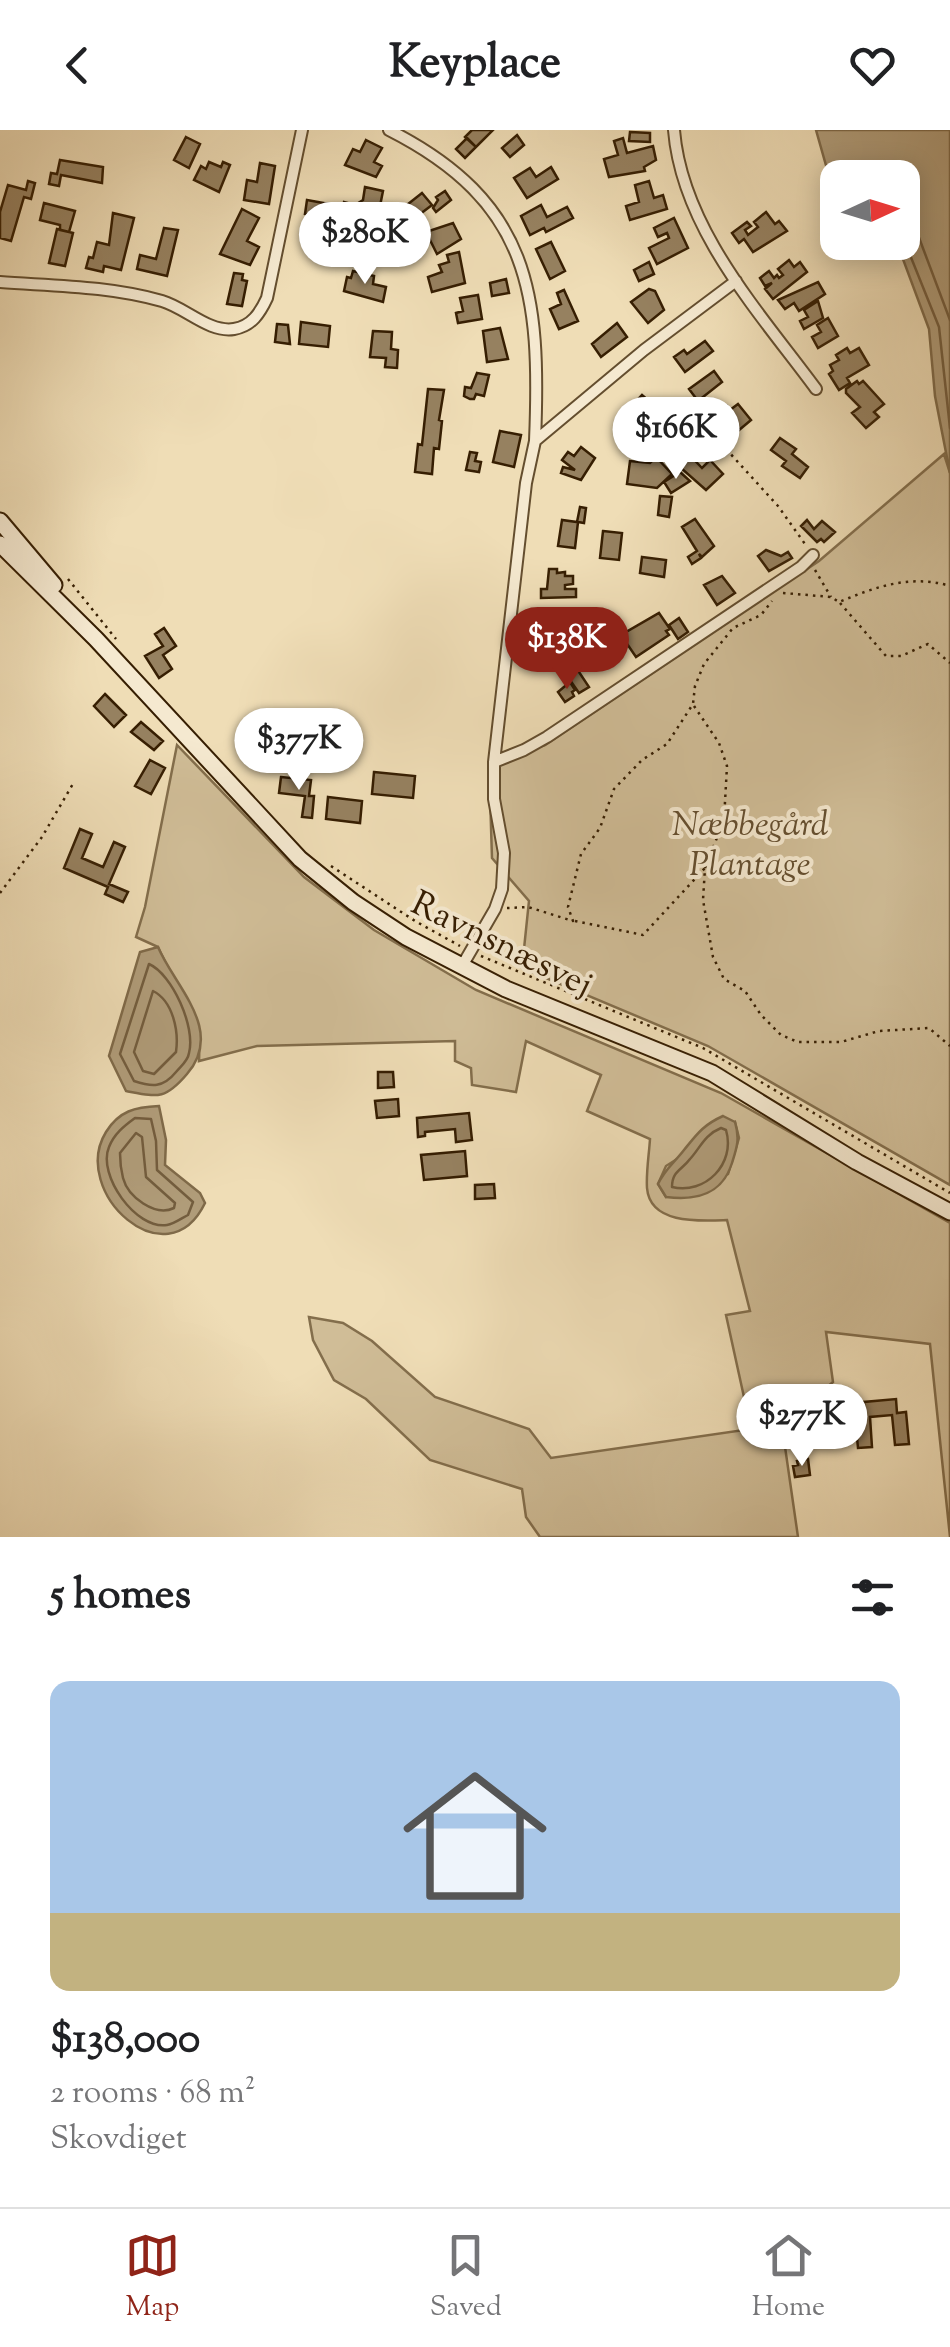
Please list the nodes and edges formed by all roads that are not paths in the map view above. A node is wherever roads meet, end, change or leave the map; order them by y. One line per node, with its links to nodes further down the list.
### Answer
1 (302, 130): 4 (street)
2 (389, 130): 7 (street)
3 (674, 130): 5 (street)
4 (0, 282)
5 (736, 282): 6 (street); 7 (street)
6 (816, 389)
7 (536, 441): 12 (street)
8 (0, 522): 11 (main road, Ravnsnæsvej)
9 (0, 544): 11 (main road, Ravnsnæsvej)
10 (813, 555): 12 (street)
11 (96, 639): 13 (main road, Ravnsnæsvej)
12 (494, 762): 13 (street)
13 (462, 966): 14 (main road, Ravnsnæsvej)
14 (950, 1212)

